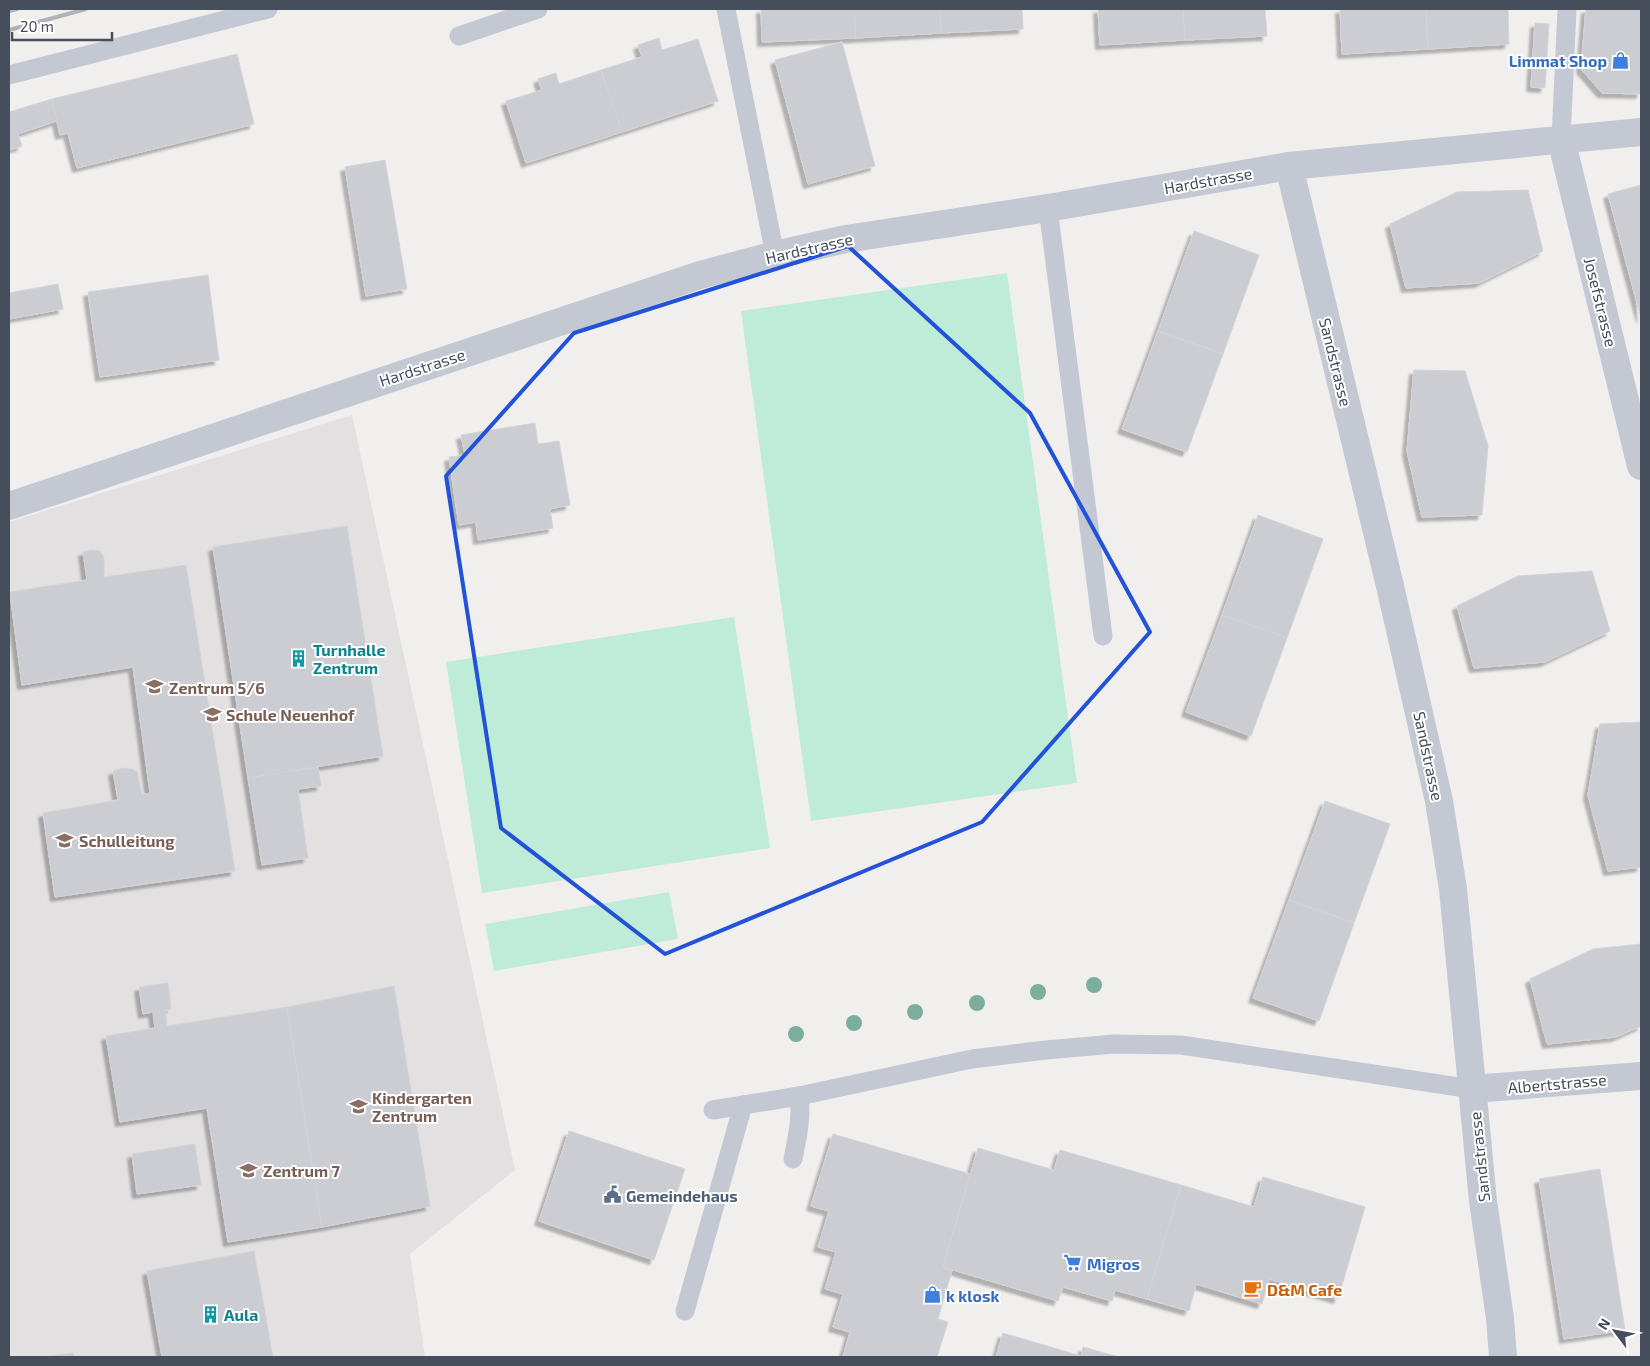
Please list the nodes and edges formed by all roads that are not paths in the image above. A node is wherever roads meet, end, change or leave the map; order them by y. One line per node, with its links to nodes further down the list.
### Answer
1 (268, 9): 6 (lane)
2 (538, 9): 5 (lane)
3 (726, 9): 11 (lane)
4 (1567, 9): 8 (lane)
5 (459, 36)
6 (9, 75)
7 (1641, 132): 8 (street, Hardstrasse)
8 (1561, 139): 9 (street, Hardstrasse); 12 (street, Josefstrasse)
9 (1289, 166): 10 (street, Hardstrasse); 16 (street, Sandstrasse)
10 (1048, 208): 11 (street, Hardstrasse); 14 (lane)
11 (775, 255): 13 (street, Hardstrasse)
12 (1641, 466)
13 (9, 506)
14 (1104, 636)
15 (1641, 1076): 16 (street, Albertstrasse)
16 (1472, 1090): 17 (lane); 22 (street, Sandstrasse)
17 (799, 1096): 18 (lane); 20 (lane)
18 (743, 1105): 19 (lane); 21 (lane)
19 (713, 1110)
20 (793, 1159)
21 (684, 1311)
22 (1503, 1357)

